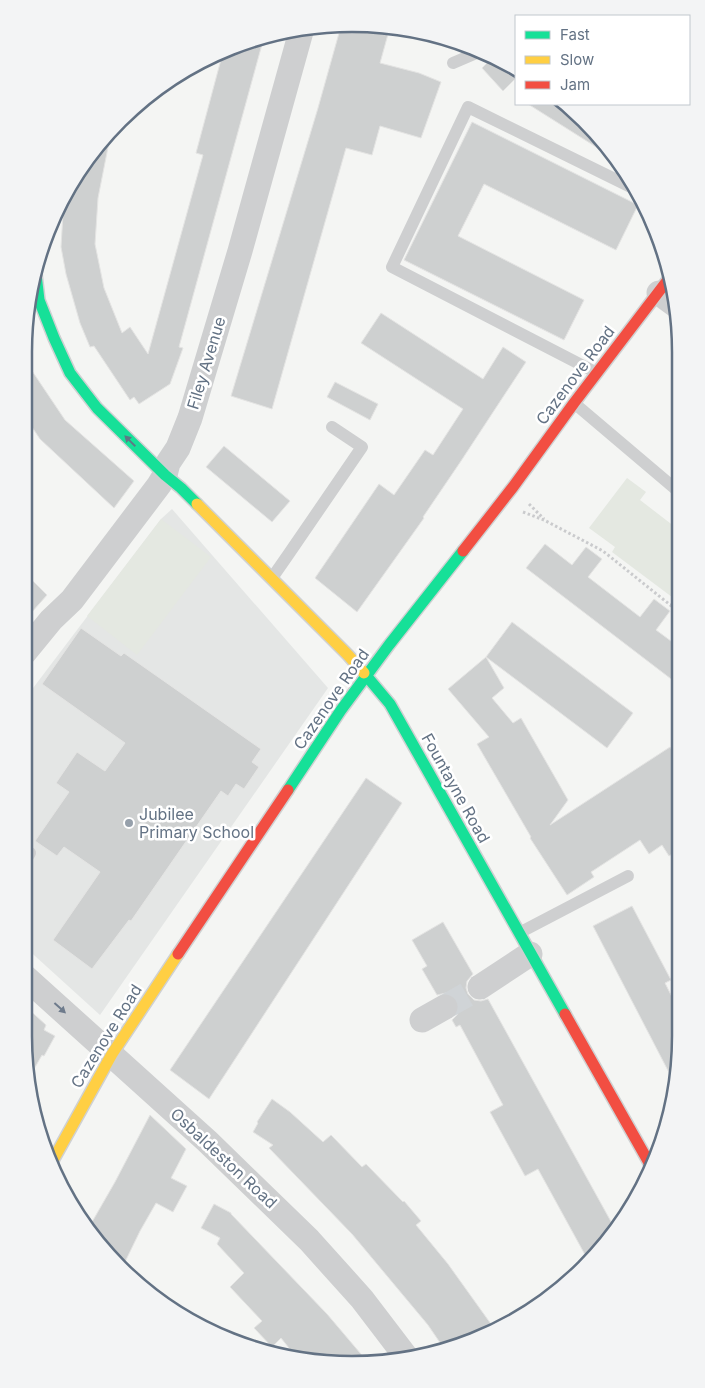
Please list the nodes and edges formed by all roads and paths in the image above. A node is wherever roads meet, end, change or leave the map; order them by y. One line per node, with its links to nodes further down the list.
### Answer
1 (299, 37): 10 (street, Filey Avenue)
2 (470, 55): 3 (lane)
3 (453, 62)
4 (625, 184): 7 (lane)
5 (38, 294): 10 (street, Fountayne Road, one-way to 5)
6 (667, 294): 7 (street, Cazenove Road)
7 (597, 373): 8 (street, Cazenove Road)
8 (574, 402): 11 (lane); 12 (street, Cazenove Road)
9 (332, 427): 13 (lane)
10 (165, 475): 13 (street, Fountayne Road); 15 (street, Filey Avenue)
11 (672, 486)
12 (499, 504): 14 (path); 16 (street, Cazenove Road)
13 (272, 578): 16 (street, Fountayne Road)
14 (670, 605)
15 (32, 643)
16 (366, 676): 18 (street, Fountayne Road); 23 (street, Cazenove Road)
17 (628, 876): 18 (lane)
18 (525, 944): 20 (street); 25 (street, Fountayne Road)
19 (32, 983): 23 (street, Osbaldeston Road, one-way to 23)
20 (480, 987)
21 (445, 1007): 22 (street)
22 (422, 1020)
23 (112, 1054): 24 (street, Cazenove Road); 26 (street, Osbaldeston Road)
24 (56, 1155)
25 (647, 1160)
26 (402, 1351)

